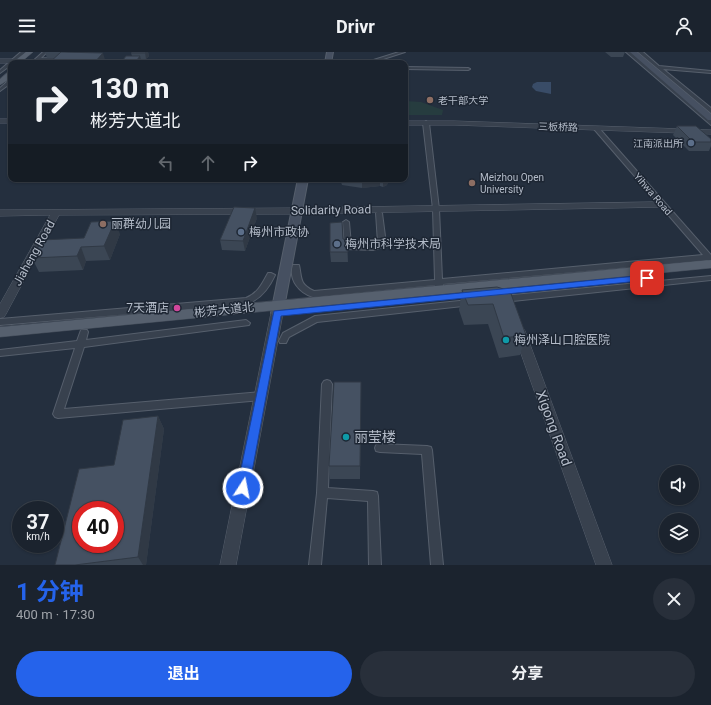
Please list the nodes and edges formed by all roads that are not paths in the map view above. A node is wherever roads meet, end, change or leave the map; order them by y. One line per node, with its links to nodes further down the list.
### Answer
1 (24, 52): 9 (street)
2 (30, 52): 10 (main road)
3 (37, 52): 11 (main road)
4 (45, 52): 12 (street)
5 (403, 52): 13 (street)
6 (628, 52): 28 (street)
7 (633, 52): 14 (main road)
8 (640, 52): 16 (street)
9 (17, 60)
10 (19, 60)
11 (21, 60)
12 (36, 60)
13 (376, 60)
14 (650, 67): 16 (street); 26 (main road)
15 (408, 68): 17 (street)
16 (659, 68): 19 (street); 25 (street)
17 (468, 69)
18 (8, 70): 21 (main road)
19 (711, 72)
20 (8, 76): 22 (main road)
21 (0, 77)
22 (0, 83)
23 (8, 83): 24 (street)
24 (0, 90)
25 (711, 111)
26 (711, 118)
27 (408, 123): 29 (street, 三板桥路)
28 (711, 123)
29 (426, 124): 30 (street, 三板桥路); 34 (street)
30 (596, 128): 31 (street, 三板桥路); 33 (street, Yihwa Road)
31 (711, 132)
32 (303, 182): 35 (main road)
33 (662, 205): 34 (street, Solidarity Road); 40 (street, Yihwa Road)
34 (436, 209): 35 (street, Solidarity Road); 45 (street)
35 (297, 211): 36 (street, Solidarity Road); 49 (main road)
36 (56, 212): 37 (street, Solidarity Road); 50 (street, Jiaheng Road)
37 (0, 213)
38 (378, 213): 39 (street)
39 (346, 222)
40 (710, 260): 45 (main road, 彬芳大道北)
41 (296, 267): 45 (street)
42 (711, 272): 46 (main road, 彬芳大道北)
43 (271, 274): 51 (street)
44 (711, 278): 46 (street)
45 (439, 286): 49 (main road, 彬芳大道北)
46 (506, 295): 47 (street); 49 (main road, 彬芳大道北); 66 (street, Xigong Road)
47 (492, 300)
48 (476, 302): 56 (street)
49 (278, 309): 53 (main road, 彬芳大道北); 54 (main road, 彬芳大道北); 59 (street)
50 (0, 314)
51 (0, 322)
52 (246, 323): 54 (street)
53 (0, 332)
54 (82, 338): 55 (main road, 彬芳大道北); 57 (street); 59 (street)
55 (0, 340)
56 (283, 340)
57 (0, 353)
58 (327, 384): 61 (street)
59 (261, 396): 62 (street)
60 (380, 448): 65 (street)
61 (322, 493): 63 (street); 64 (street)
62 (228, 565)
63 (315, 565)
64 (375, 565)
65 (437, 565)
66 (604, 565)

